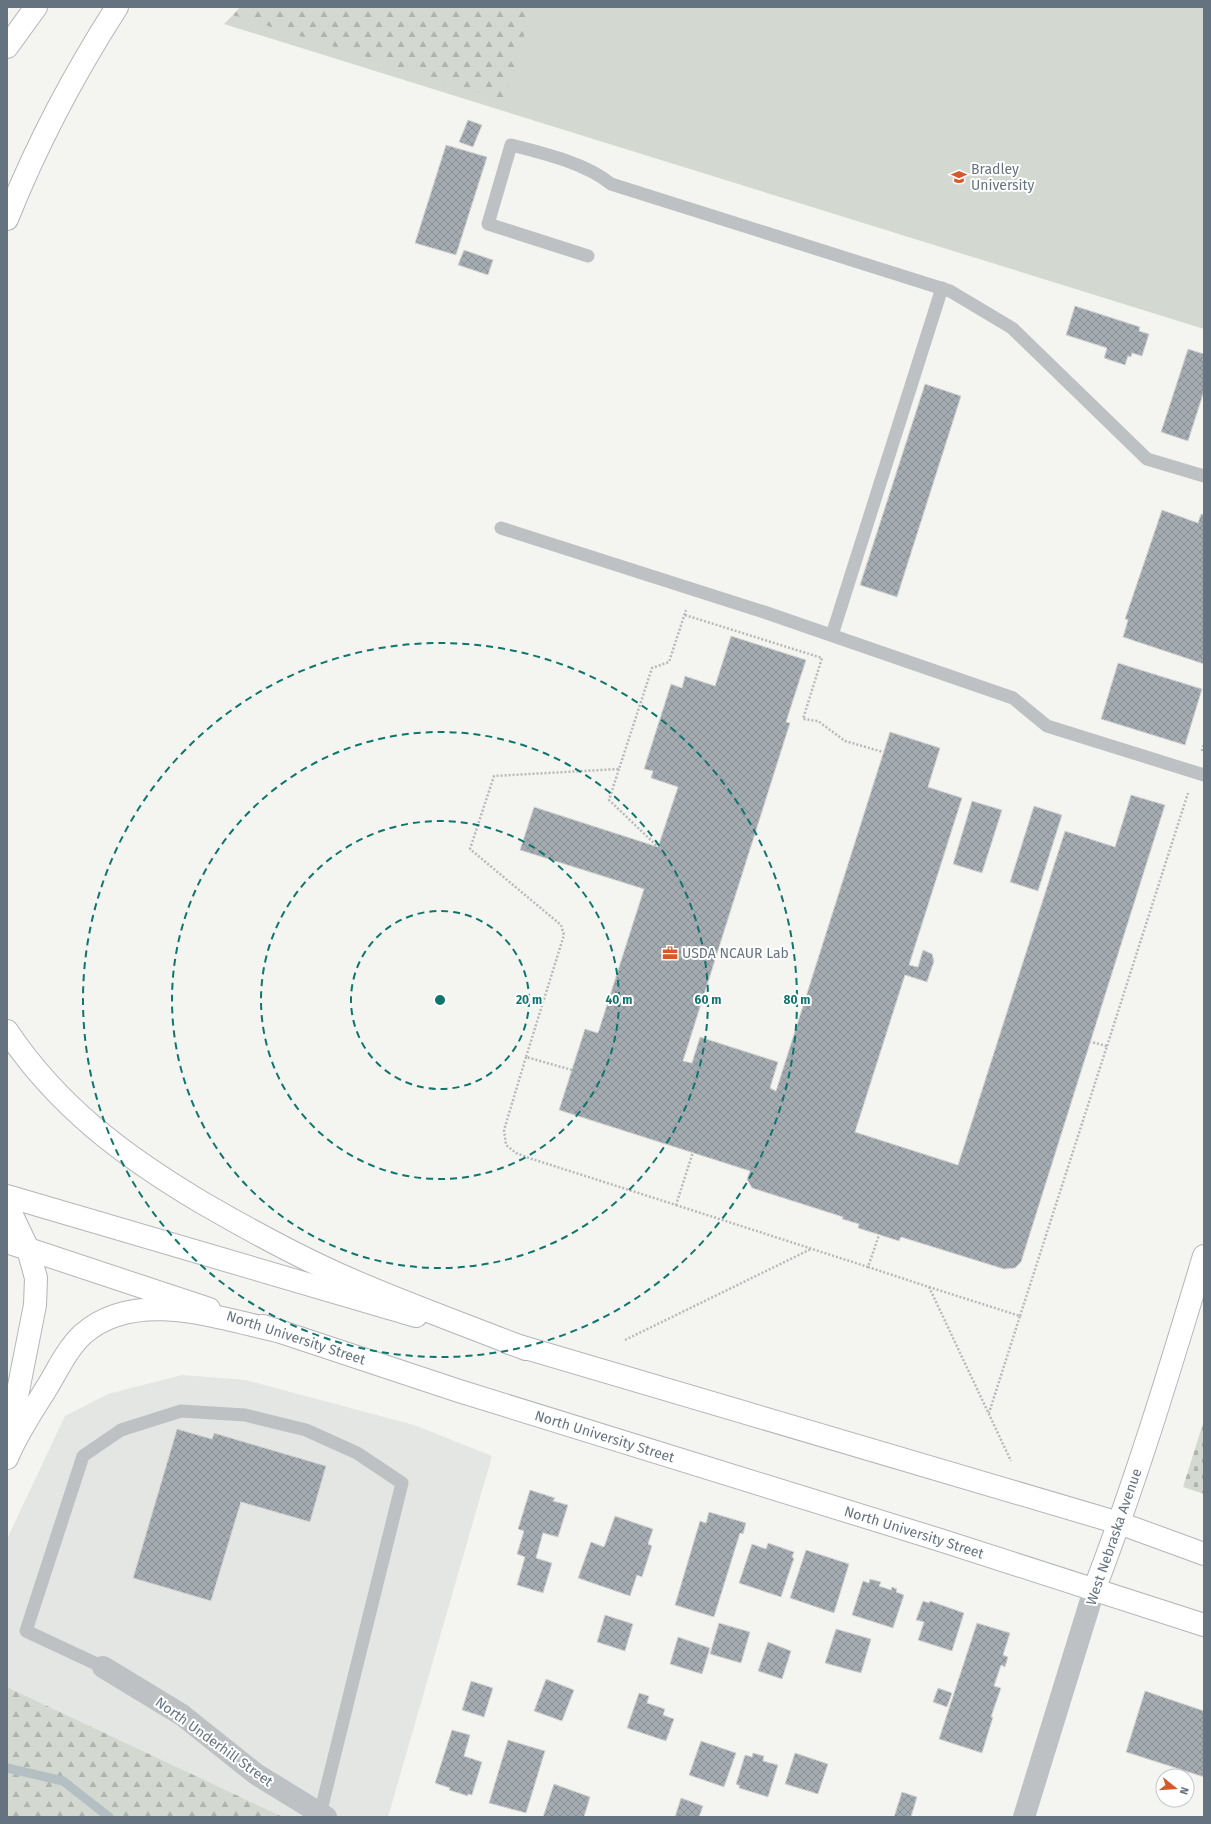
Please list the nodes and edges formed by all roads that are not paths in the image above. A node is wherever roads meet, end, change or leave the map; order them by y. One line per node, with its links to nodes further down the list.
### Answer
1 (36, 7): 3 (main road)
2 (118, 7): 4 (main road)
3 (7, 47)
4 (7, 219)
5 (588, 256): 6 (lane)
6 (942, 288): 7 (lane); 9 (lane)
7 (1204, 476)
8 (501, 528): 9 (lane)
9 (832, 635): 10 (lane)
10 (1199, 774)
11 (7, 1031): 18 (main road)
12 (7, 1196): 18 (main road)
13 (7, 1205): 15 (main road)
14 (7, 1242): 15 (main road, North University Street)
15 (28, 1249): 17 (main road, North University Street); 19 (main road)
16 (1204, 1256): 21 (main road, West Nebraska Avenue)
17 (282, 1332): 19 (main road); 23 (main road, North University Street)
18 (526, 1349): 21 (main road)
19 (17, 1434): 20 (main road)
20 (7, 1458)
21 (1119, 1523): 22 (main road); 23 (main road, West Nebraska Avenue)
22 (1204, 1554)
23 (1094, 1590): 24 (main road, North University Street); 27 (street, West Nebraska Avenue)
24 (1204, 1625)
25 (103, 1667): 26 (street, North Underhill Street); 26 (lane)
26 (323, 1815)
27 (1024, 1817)

